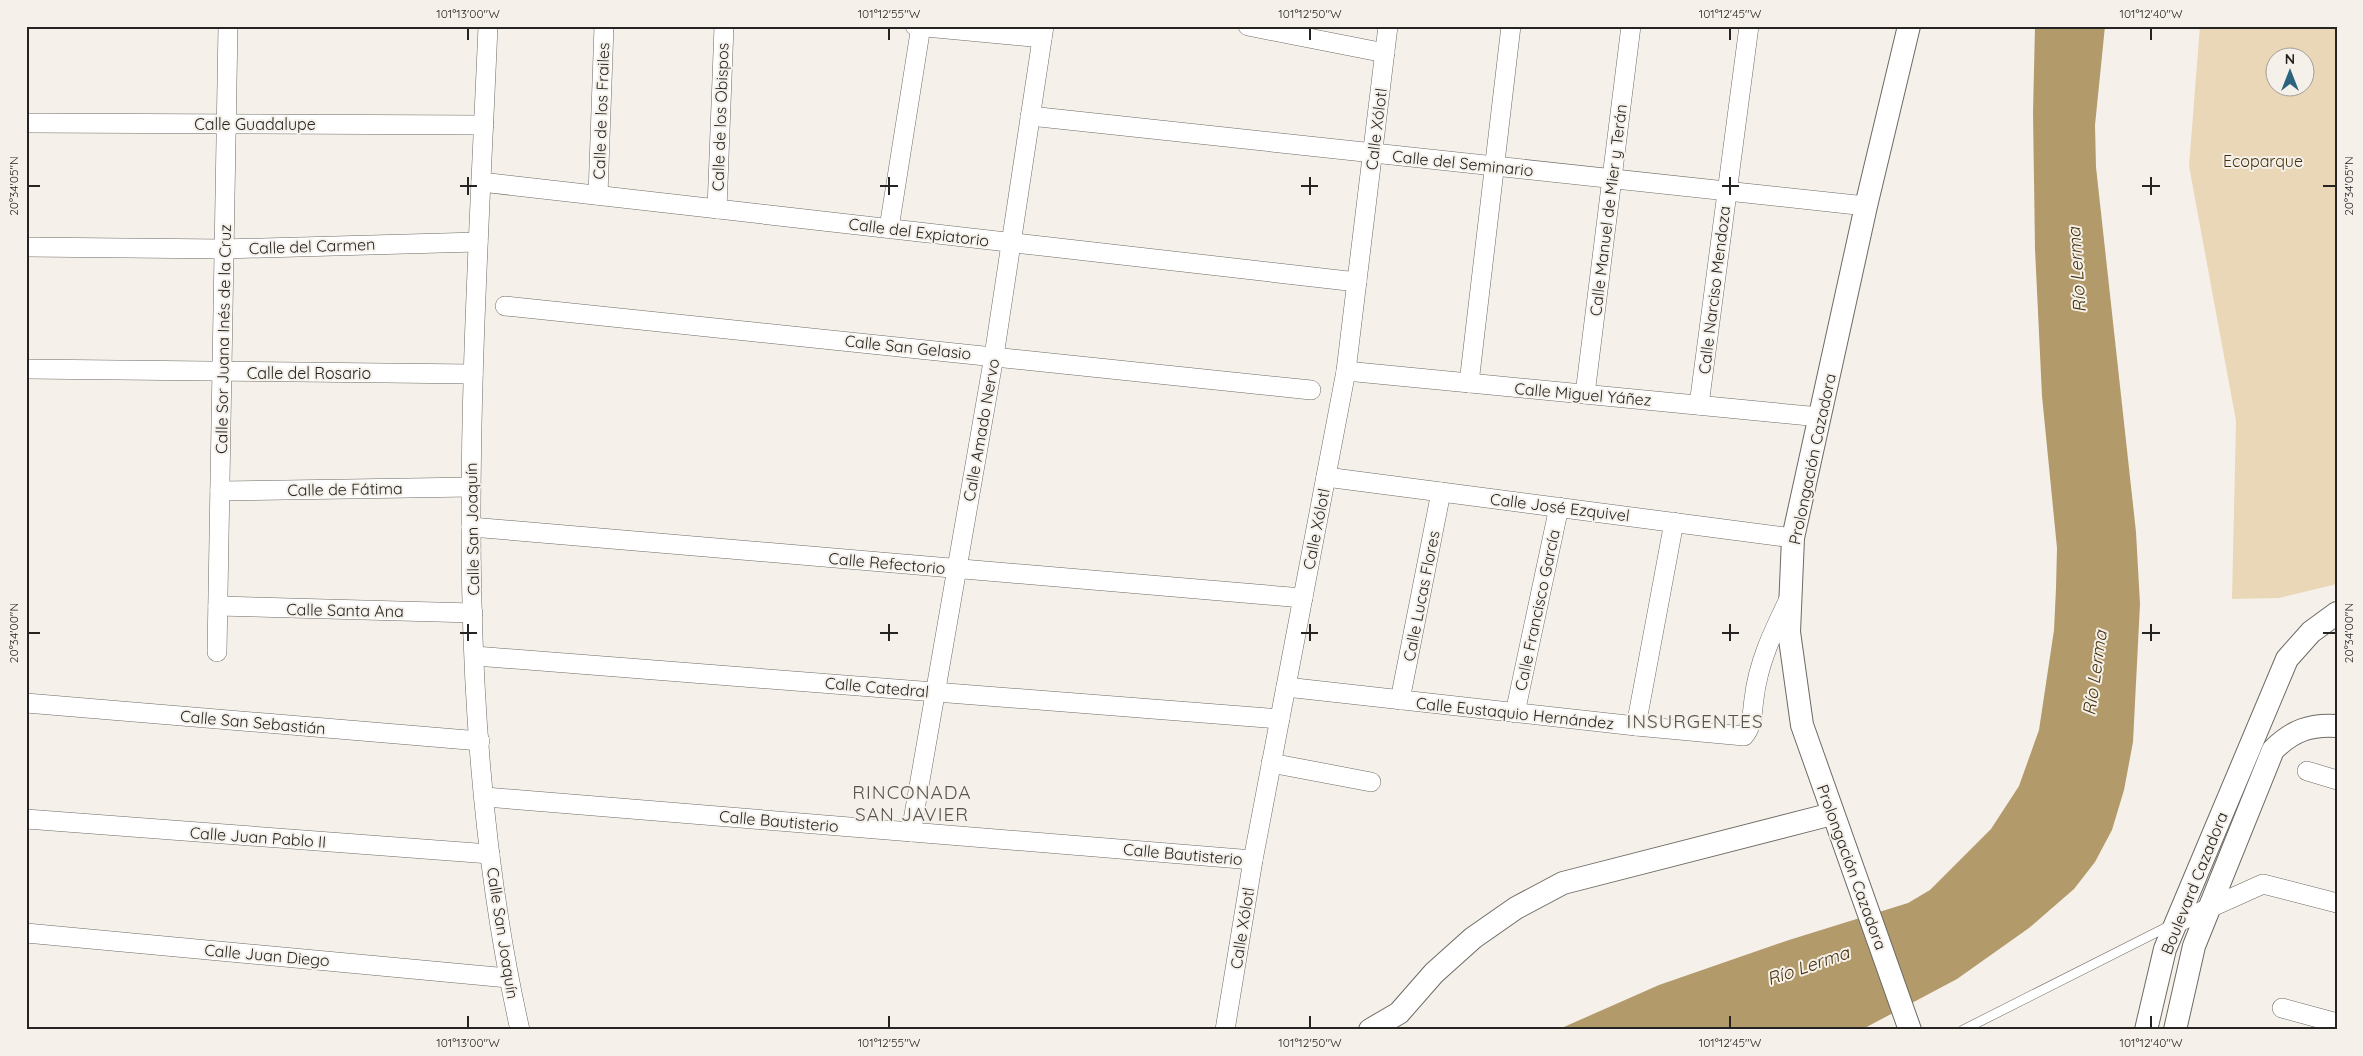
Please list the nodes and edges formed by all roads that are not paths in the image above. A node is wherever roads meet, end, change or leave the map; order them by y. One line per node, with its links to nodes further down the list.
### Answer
1 (228, 26): 17 (street, Calle Sor Juana Inés de la Cruz)
2 (488, 26): 18 (street, Calle San Joaquín)
3 (604, 26): 24 (street, Calle de los Frailes)
4 (724, 26): 26 (street, Calle de los Obispos)
5 (915, 26): 12 (street)
6 (1248, 26): 14 (street)
7 (1388, 26): 14 (street, Calle Xólotl)
8 (1511, 26): 20 (street)
9 (1631, 26): 21 (street, Calle Manuel de Mier y Terán)
10 (1749, 26): 23 (street, Calle Narciso Mendoza)
11 (1909, 26): 25 (street, Prolongación Cazadora)
12 (921, 27): 13 (street); 27 (street)
13 (1043, 32): 15 (street, Calle Amado Nervo)
14 (1385, 53): 19 (street, Calle Xólotl)
15 (1030, 116): 19 (street, Calle del Seminario); 29 (street, Calle Amado Nervo)
16 (26, 123): 17 (street, Calle Guadalupe)
17 (226, 123): 18 (street, Calle Guadalupe); 31 (street, Calle Sor Juana Inés de la Cruz)
18 (484, 125): 22 (street, Calle San Joaquín)
19 (1373, 153): 20 (street, Calle del Seminario); 32 (street, Calle Xólotl)
20 (1495, 166): 21 (street, Calle del Seminario); 39 (street)
21 (1612, 179): 23 (street, Calle del Seminario); 41 (street, Calle Manuel de Mier y Terán)
22 (481, 182): 24 (street, Calle del Expiatorio); 28 (street, Calle San Joaquín)
23 (1726, 191): 25 (street, Calle del Seminario); 42 (street, Calle Narciso Mendoza)
24 (598, 195): 26 (street, Calle del Expiatorio)
25 (1866, 206): 43 (street, Prolongación Cazadora)
26 (717, 209): 27 (street, Calle del Expiatorio)
27 (889, 228): 29 (street, Calle del Expiatorio)
28 (478, 242): 31 (street, Calle del Carmen); 38 (street, Calle San Joaquín)
29 (1011, 242): 32 (street, Calle del Expiatorio); 34 (street, Calle Amado Nervo)
30 (26, 247): 31 (street, Calle del Carmen)
31 (224, 249): 37 (street, Calle Sor Juana Inés de la Cruz)
32 (1357, 282): 36 (street, Calle Xólotl)
33 (505, 306): 34 (street, Calle San Gelasio)
34 (994, 356): 40 (street, Calle San Gelasio); 52 (street, Calle Amado Nervo)
35 (26, 369): 37 (street, Calle del Rosario)
36 (1346, 371): 39 (street, Calle Miguel Yáñez); 44 (street, Calle Xólotl)
37 (222, 372): 38 (street, Calle del Rosario); 46 (street, Calle Sor Juana Inés de la Cruz)
38 (473, 374): 45 (street, Calle San Joaquín)
39 (1469, 383): 41 (street, Calle Miguel Yáñez)
40 (1311, 390)
41 (1585, 394): 42 (street, Calle Miguel Yáñez)
42 (1699, 405): 43 (street, Calle Miguel Yáñez)
43 (1820, 417): 51 (street, Prolongación Cazadora)
44 (1326, 477): 47 (street, Calle José Ezquivel); 54 (street, Calle Xólotl)
45 (471, 488): 46 (street, Calle de Fátima); 50 (street, Calle San Joaquín)
46 (220, 491): 55 (street, Calle Sor Juana Inés de la Cruz)
47 (1442, 492): 48 (street, Calle José Ezquivel); 62 (street, Calle Lucas Flores)
48 (1559, 507): 49 (street, Calle José Ezquivel); 64 (street, Calle Francisco García)
49 (1674, 522): 51 (street, Calle José Ezquivel); 66 (street)
50 (471, 527): 52 (street, Calle Refectorio); 57 (street, Calle San Joaquín)
51 (1793, 538): 53 (street, Prolongación Cazadora)
52 (957, 568): 54 (street, Calle Refectorio); 61 (street, Calle Amado Nervo)
53 (1790, 597): 66 (street, Calle Eustaquio Hernández); 74 (street, Prolongación Cazadora)
54 (1303, 598): 60 (street, Calle Xólotl)
55 (218, 606): 57 (street, Calle Santa Ana); 58 (street, Calle Sor Juana Inés de la Cruz)
56 (2337, 612): 81 (street, Boulevard Cazadora)
57 (473, 613): 59 (street, Calle San Joaquín)
58 (217, 652)
59 (474, 656): 61 (street, Calle Catedral); 68 (street, Calle San Joaquín)
60 (1286, 687): 62 (street, Calle Eustaquio Hernández); 65 (street, Calle Xólotl)
61 (935, 692): 65 (street, Calle Catedral); 76 (street, Calle Amado Nervo)
62 (1400, 700): 64 (street, Calle Eustaquio Hernández)
63 (26, 703): 68 (street, Calle San Sebastián)
64 (1515, 713): 66 (street, Calle Eustaquio Hernández)
65 (1280, 719): 69 (street, Calle Xólotl)
66 (1636, 726)
67 (2337, 726): 80 (street, Boulevard Cazadora)
68 (480, 741): 73 (street, Calle San Joaquín)
69 (1271, 763): 72 (street); 78 (street, Calle Xólotl)
70 (2307, 771): 71 (street)
71 (2337, 780)
72 (1372, 782)
73 (484, 797): 76 (street, Calle Bautisterio); 77 (street, Calle San Joaquín)
74 (1832, 814): 88 (street); 89 (street, Prolongación Cazadora)
75 (26, 819): 77 (street, Calle Juan Pablo II)
76 (911, 832): 78 (street, Calle Bautisterio)
77 (490, 854): 83 (street, Calle San Joaquín)
78 (1253, 860): 87 (street, Calle Xólotl)
79 (2337, 903): 80 (street)
80 (2208, 909): 81 (street); 92 (street, Boulevard Cazadora)
81 (2176, 923): 90 (lane); 91 (street, Boulevard Cazadora)
82 (26, 933): 83 (street, Calle Juan Diego)
83 (508, 978): 86 (street, Calle San Joaquín)
84 (2282, 1008): 85 (street)
85 (2337, 1023)
86 (520, 1030)
87 (1225, 1030)
88 (1370, 1030)
89 (1910, 1030)
90 (1963, 1030)
91 (2146, 1030)
92 (2175, 1030)

